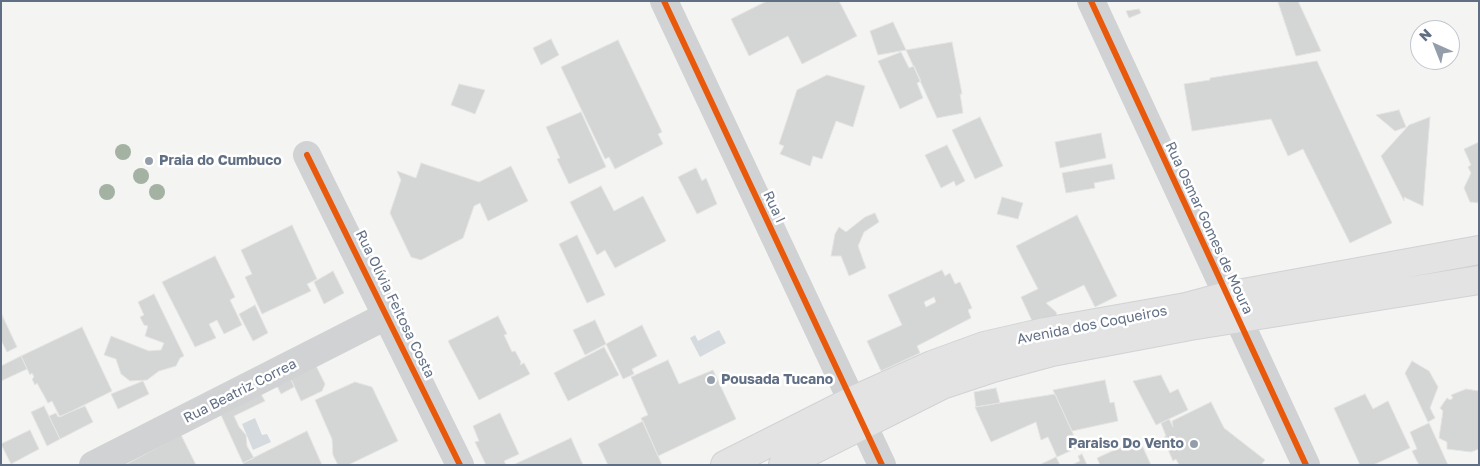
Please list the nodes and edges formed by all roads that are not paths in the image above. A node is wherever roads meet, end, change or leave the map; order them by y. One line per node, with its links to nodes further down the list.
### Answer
1 (664, 1): 8 (street, Rua I)
2 (1091, 1): 6 (street, Rua Osmar Gomes de Moura)
3 (307, 155): 7 (street, Rua Olívia Feitosa Costa)
4 (1479, 250): 6 (main road, Avenida dos Coqueiros)
5 (1479, 280): 6 (main road, Avenida dos Coqueiros)
6 (1232, 307): 8 (main road, Avenida dos Coqueiros); 14 (street, Rua Osmar Gomes de Moura)
7 (386, 316): 9 (street, Rua Beatriz Correa); 10 (street, Rua Olívia Feitosa Costa)
8 (857, 413): 11 (main road, Avenida dos Coqueiros); 12 (main road, Avenida dos Coqueiros); 13 (street, Rua I)
9 (94, 465)
10 (460, 465)
11 (726, 465)
12 (783, 465)
13 (882, 465)
14 (1306, 465)

